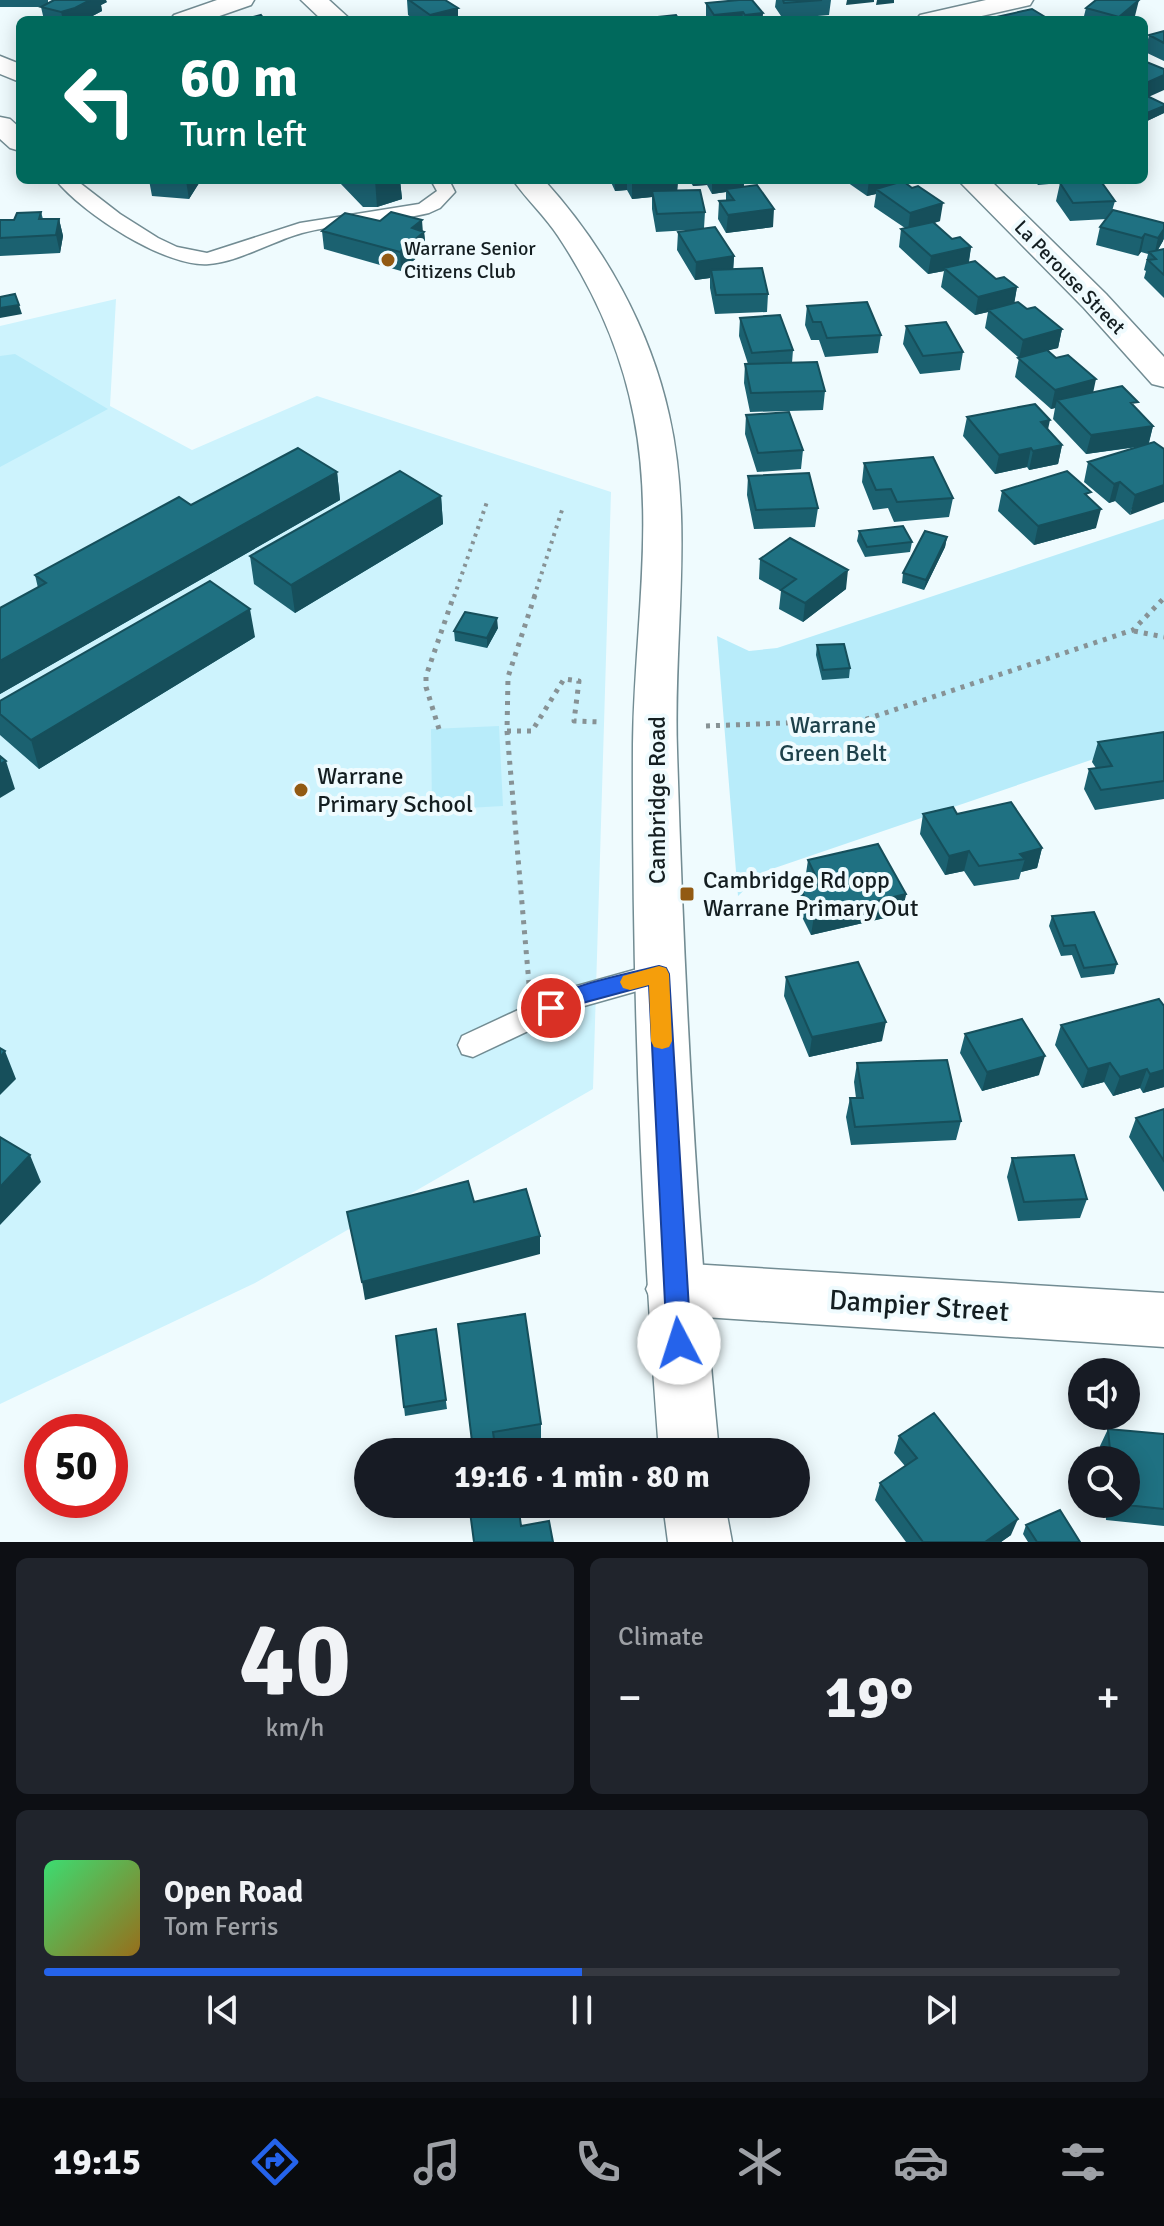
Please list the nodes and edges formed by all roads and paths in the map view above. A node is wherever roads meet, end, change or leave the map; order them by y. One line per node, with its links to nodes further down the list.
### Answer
1 (242, 0): 4 (main road)
2 (313, 0): 5 (main road)
3 (1021, 0): 6 (main road)
4 (195, 16)
5 (333, 16)
6 (947, 16)
7 (0, 125): 8 (main road)
8 (16, 139)
9 (70, 184): 10 (lane)
10 (442, 184)
11 (532, 184): 23 (main road, Cambridge Road)
12 (977, 184): 13 (main road, La Perouse Street)
13 (1164, 377)
14 (488, 499): 21 (path)
15 (563, 507): 22 (path)
16 (1164, 598): 17 (path)
17 (1133, 630): 18 (path); 20 (path)
18 (1164, 637)
19 (601, 722): 22 (path)
20 (706, 726)
21 (439, 729)
22 (507, 731): 24 (path)
23 (659, 974): 24 (lane); 26 (main road, Cambridge Road)
24 (532, 1017): 25 (lane)
25 (473, 1045)
26 (674, 1289): 27 (main road, Dampier Street); 28 (main road, Cambridge Road)
27 (1164, 1320)
28 (688, 1438)
29 (696, 1518): 30 (main road)
30 (700, 1542)

